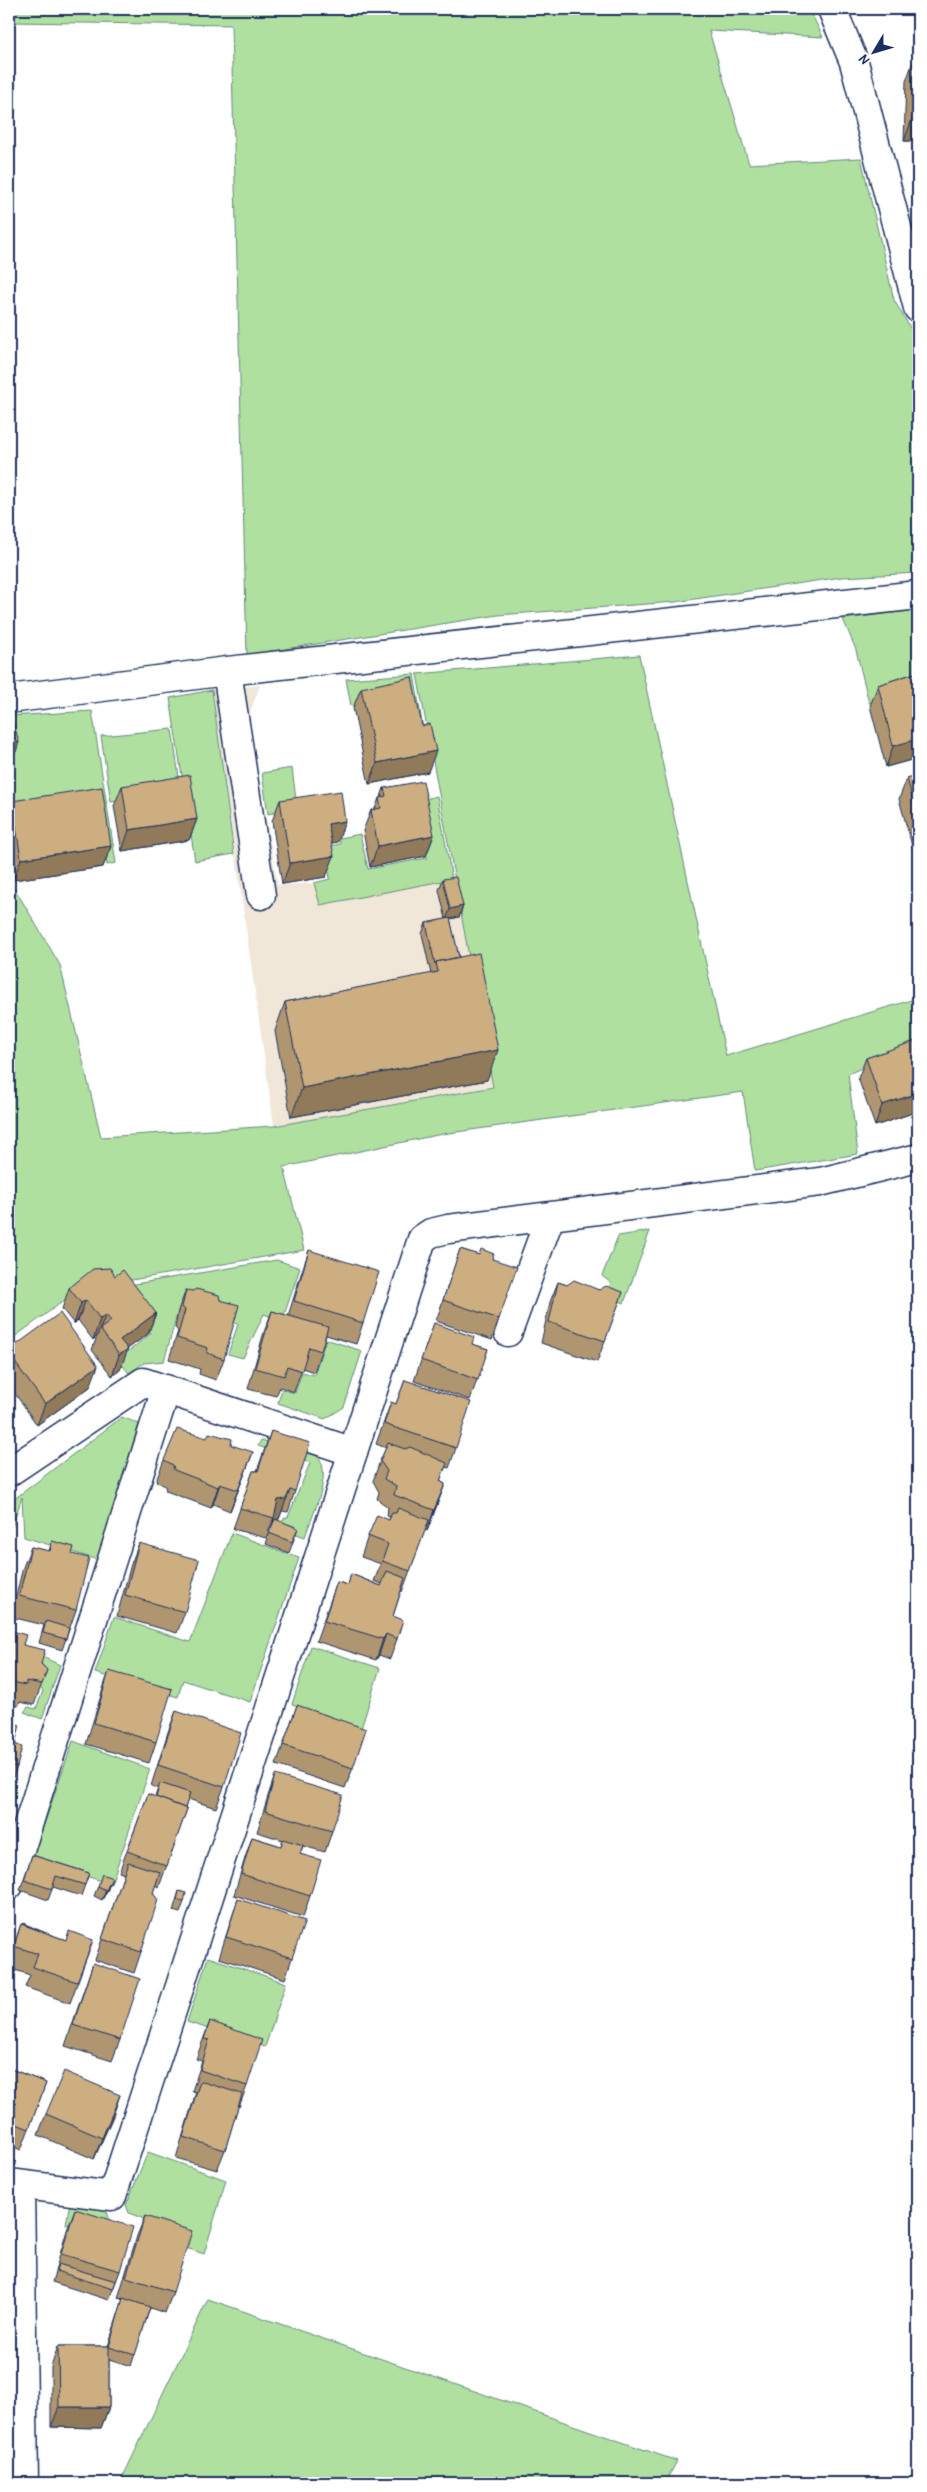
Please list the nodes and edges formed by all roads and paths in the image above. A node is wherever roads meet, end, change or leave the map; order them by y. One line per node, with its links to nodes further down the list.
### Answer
1 (832, 9): 2 (street)
2 (909, 231): 3 (street)
3 (918, 308)
4 (918, 595): 5 (street)
5 (227, 671): 6 (street); 7 (street)
6 (9, 699)
7 (261, 895)
8 (918, 1158): 9 (street)
9 (550, 1217): 10 (street); 12 (street)
10 (508, 1332)
11 (166, 1389): 12 (street); 13 (street); 14 (street)
12 (353, 1452): 15 (street)
13 (9, 1472)
14 (9, 1885)
15 (14, 2184): 16 (street)
16 (24, 2483)

